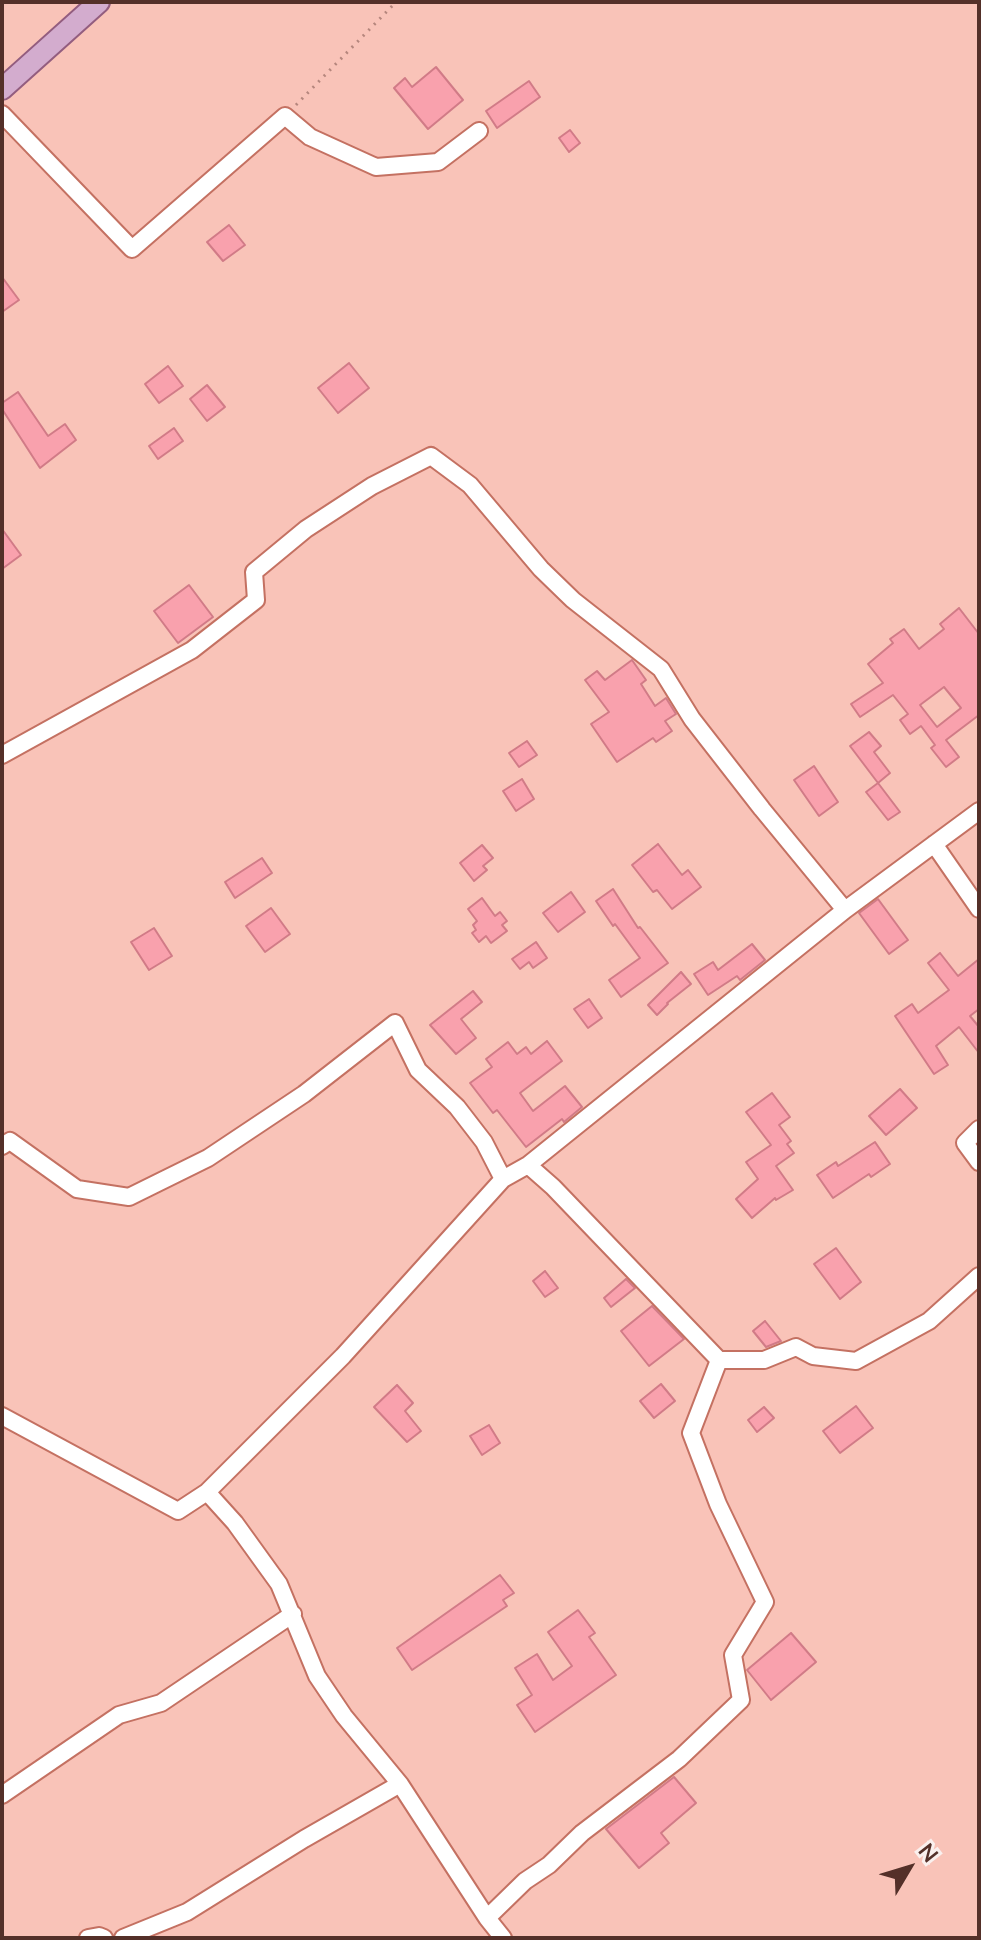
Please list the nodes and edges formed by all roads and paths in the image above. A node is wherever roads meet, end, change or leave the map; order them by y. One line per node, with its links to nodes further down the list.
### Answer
1 (99, 2): 3 (main road)
2 (396, 2): 5 (path)
3 (2, 89)
4 (2, 114): 5 (street)
5 (285, 116): 6 (street)
6 (479, 131)
7 (2, 755): 11 (street)
8 (979, 811): 9 (street)
9 (934, 844): 10 (street); 11 (street)
10 (979, 909)
11 (845, 910): 15 (street)
12 (979, 1129): 14 (street)
13 (2, 1146): 16 (street)
14 (979, 1162)
15 (528, 1165): 16 (street); 18 (street)
16 (503, 1179): 20 (street)
17 (979, 1276): 18 (street)
18 (719, 1360): 24 (street)
19 (2, 1416): 20 (street)
20 (207, 1492): 21 (street)
21 (293, 1614): 22 (street); 23 (street)
22 (400, 1784): 24 (street); 27 (street)
23 (2, 1795)
24 (487, 1918): 28 (street)
25 (88, 1938): 26 (street)
26 (104, 1938)
27 (123, 1938)
28 (503, 1938)

